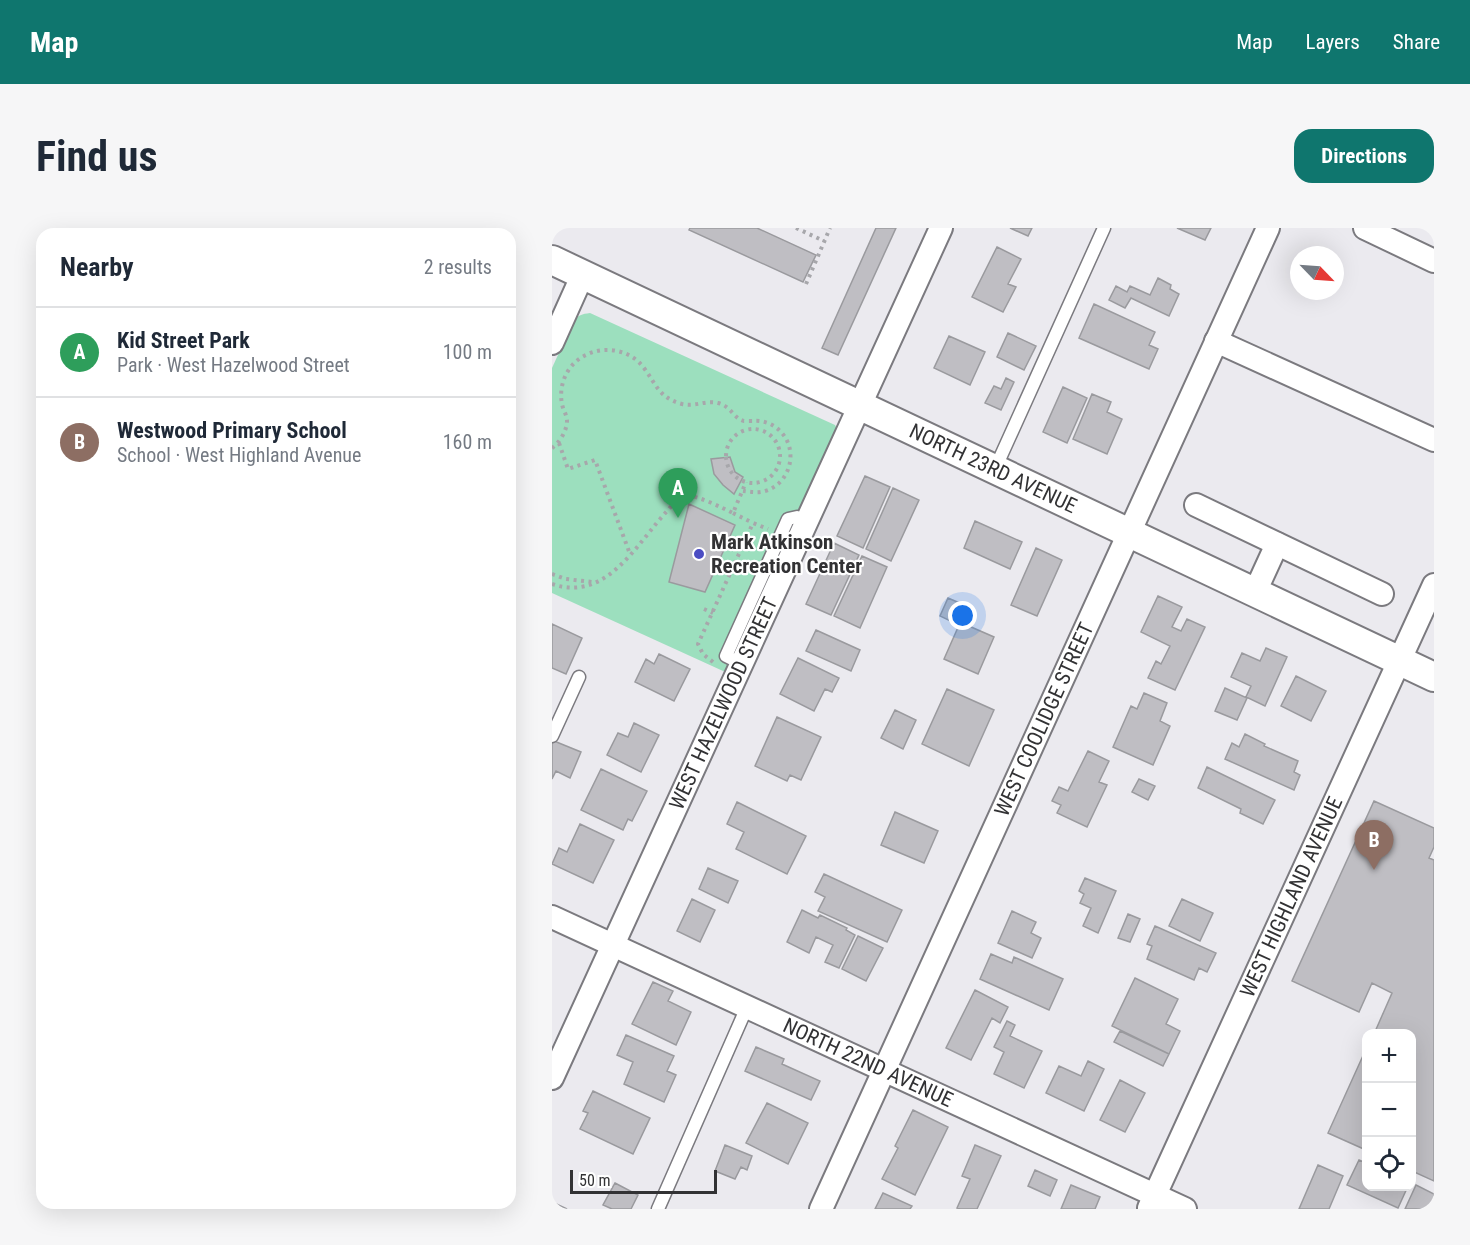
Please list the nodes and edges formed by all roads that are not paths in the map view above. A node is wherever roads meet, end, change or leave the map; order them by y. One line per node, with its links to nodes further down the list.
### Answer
1 (941, 228): 10 (street, WEST HAZELWOOD STREET)
2 (1104, 228): 12 (lane)
3 (1268, 228): 8 (street, WEST COOLIDGE STREET)
4 (1365, 228): 6 (street)
5 (552, 260): 7 (street, NORTH 23RD AVENUE)
6 (1434, 261)
7 (583, 274): 9 (street); 10 (street, NORTH 23RD AVENUE)
8 (1216, 341): 11 (street); 14 (street, WEST COOLIDGE STREET)
9 (552, 344)
10 (860, 406): 12 (street, NORTH 23RD AVENUE); 24 (street, WEST HAZELWOOD STREET)
11 (1434, 440)
12 (995, 469): 14 (street, NORTH 23RD AVENUE)
13 (1196, 505): 15 (street)
14 (1129, 533): 17 (street, NORTH 23RD AVENUE); 26 (street, WEST COOLIDGE STREET)
15 (1278, 544): 17 (street); 18 (street)
16 (1434, 585): 19 (street, WEST HIGHLAND AVENUE)
17 (1255, 592): 19 (street, NORTH 23RD AVENUE)
18 (1382, 594)
19 (1399, 660): 21 (street, NORTH 23RD AVENUE); 28 (street, WEST HIGHLAND AVENUE)
20 (579, 677): 22 (lane)
21 (1434, 677)
22 (552, 736)
23 (552, 917): 24 (street, NORTH 22ND AVENUE)
24 (613, 945): 25 (street, NORTH 22ND AVENUE); 27 (street, WEST HAZELWOOD STREET)
25 (747, 1007): 26 (street, NORTH 22ND AVENUE); 29 (lane)
26 (884, 1070): 28 (street, NORTH 22ND AVENUE); 30 (street, WEST COOLIDGE STREET)
27 (552, 1078)
28 (1151, 1202): 31 (street, NORTH 22ND AVENUE)
29 (658, 1209)
30 (821, 1209)
31 (1185, 1209)

